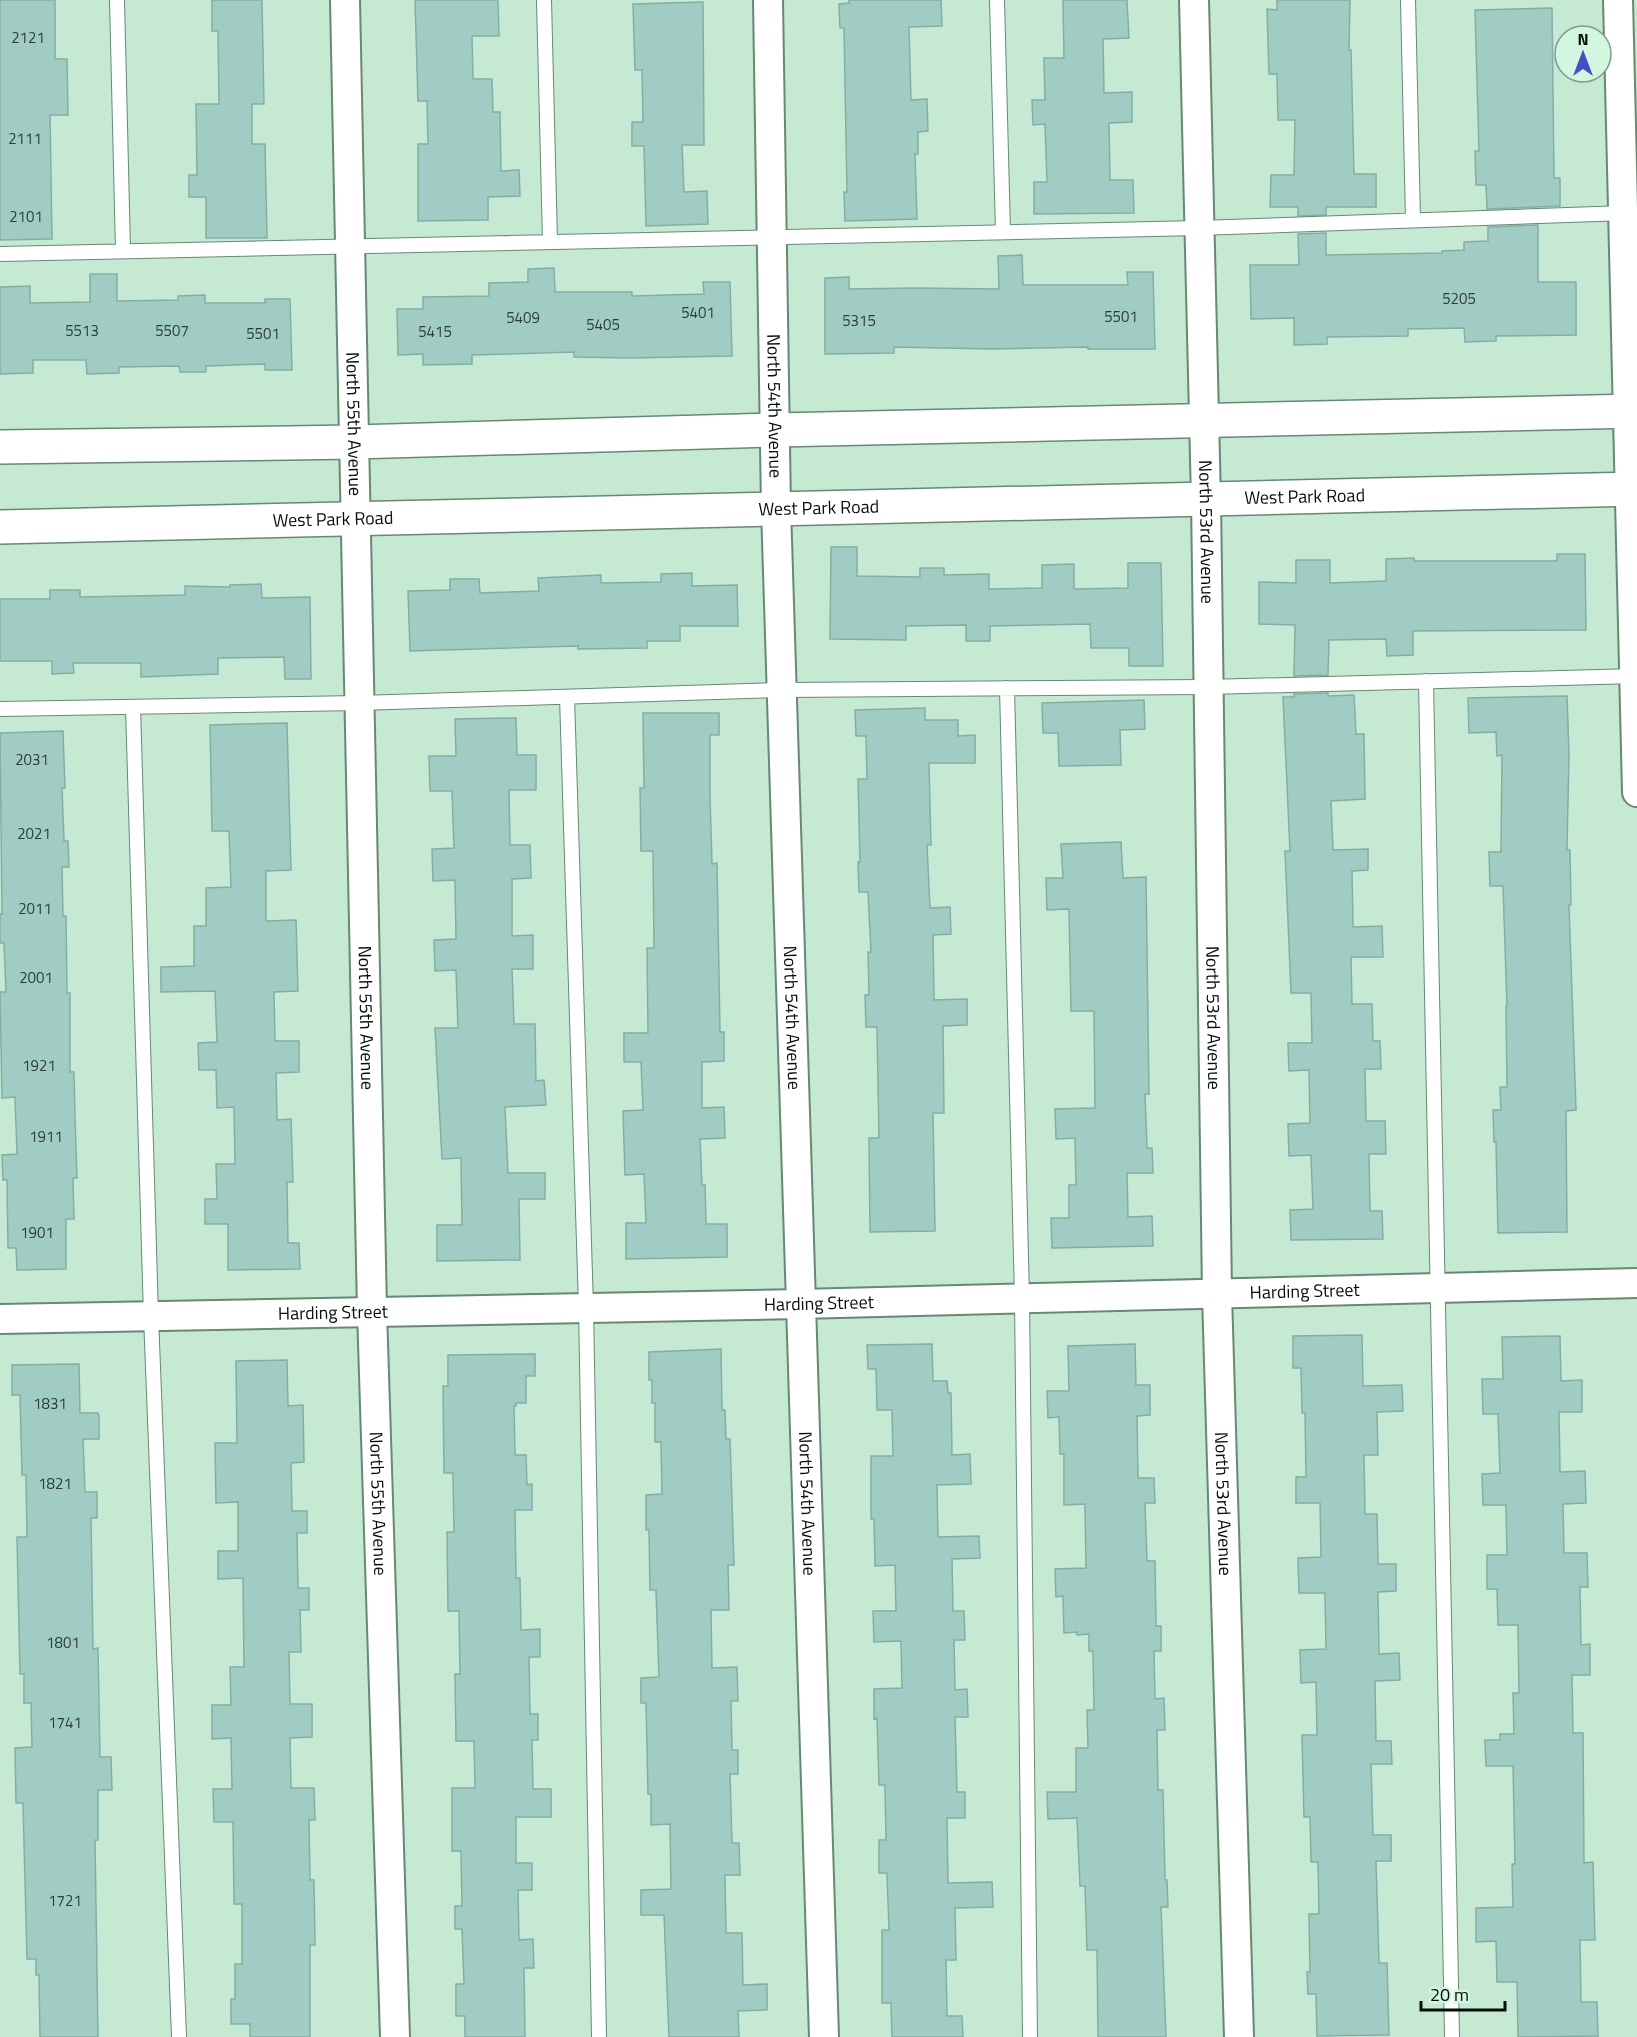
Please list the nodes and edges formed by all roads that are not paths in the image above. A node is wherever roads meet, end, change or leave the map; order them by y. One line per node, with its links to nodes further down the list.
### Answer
1 (117, 0): 16 (lane)
2 (345, 0): 15 (street, North 55th Avenue)
3 (544, 0): 14 (lane)
4 (768, 0): 13 (street, North 54th Avenue)
5 (997, 0): 12 (lane)
6 (1194, 0): 11 (street, North 53rd Avenue)
7 (1408, 0): 10 (lane)
8 (1618, 0): 9 (street)
9 (1630, 213): 10 (lane); 18 (street)
10 (1413, 220): 11 (lane)
11 (1199, 228): 12 (lane); 19 (street, North 53rd Avenue)
12 (1003, 232): 13 (lane)
13 (772, 237): 14 (lane); 20 (street, North 54th Avenue)
14 (550, 242): 15 (lane)
15 (350, 247): 16 (lane); 21 (street, North 55th Avenue)
16 (123, 251): 17 (lane)
17 (0, 254)
18 (1632, 411): 19 (street); 23 (street)
19 (1204, 421): 20 (street); 24 (street, North 53rd Avenue)
20 (776, 430): 21 (street); 25 (street, North 54th Avenue)
21 (354, 442): 22 (street); 26 (street, North 55th Avenue)
22 (0, 447)
23 (1633, 490): 24 (street, West Park Road); 28 (street)
24 (1206, 500): 25 (street, West Park Road); 30 (street, North 53rd Avenue)
25 (776, 508): 26 (street, West Park Road); 32 (street, North 54th Avenue)
26 (356, 518): 27 (street, West Park Road); 34 (street, North 55th Avenue)
27 (0, 526)
28 (1635, 676): 29 (lane); 37 (street)
29 (1426, 681): 30 (lane); 39 (lane)
30 (1208, 687): 31 (lane); 40 (street, North 53rd Avenue)
31 (1007, 688): 32 (lane); 41 (lane)
32 (782, 690): 33 (lane); 42 (street, North 54th Avenue)
33 (567, 697): 34 (lane); 43 (lane)
34 (359, 703): 35 (lane); 44 (street, North 55th Avenue)
35 (133, 707): 36 (lane); 45 (lane)
36 (0, 710)
37 (1637, 792)
38 (1637, 1283): 39 (street, Harding Street)
39 (1437, 1288): 40 (street, Harding Street); 53 (lane)
40 (1217, 1294): 41 (street, Harding Street); 52 (street, North 53rd Avenue)
41 (1022, 1298): 42 (street, Harding Street); 51 (lane)
42 (800, 1304): 43 (street, Harding Street); 50 (street, North 54th Avenue)
43 (586, 1307): 44 (street, Harding Street); 49 (lane)
44 (372, 1311): 45 (street, Harding Street); 48 (street, North 55th Avenue)
45 (151, 1316): 46 (street, Harding Street); 47 (lane)
46 (0, 1319)
47 (179, 2037)
48 (394, 2037)
49 (599, 2037)
50 (824, 2037)
51 (1030, 2037)
52 (1239, 2037)
53 (1452, 2037)

